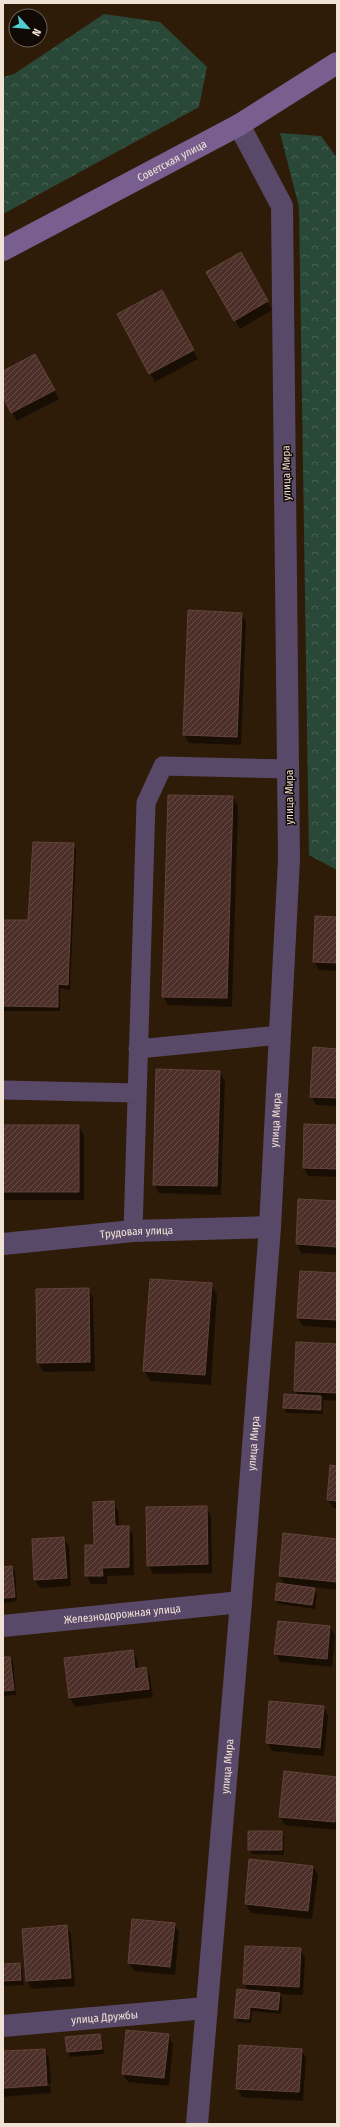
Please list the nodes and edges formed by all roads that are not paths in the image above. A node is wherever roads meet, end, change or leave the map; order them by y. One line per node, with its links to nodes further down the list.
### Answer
1 (337, 63): 2 (main road, Советская улица)
2 (239, 125): 3 (main road, Советская улица); 4 (street, улица Мира)
3 (3, 250)
4 (289, 769): 5 (street, улица Мира); 6 (lane)
5 (280, 1035): 6 (lane); 9 (street, улица Мира)
6 (138, 1049): 8 (lane)
7 (3, 1090): 8 (lane)
8 (137, 1093): 10 (lane)
9 (270, 1227): 10 (street, Трудовая улица); 12 (street, улица Мира)
10 (133, 1231): 11 (street, Трудовая улица)
11 (3, 1244)
12 (241, 1602): 13 (street, Железнодорожная улица); 14 (street, улица Мира)
13 (3, 1626)
14 (206, 2008): 15 (street, улица Дружбы); 16 (street, улица Мира)
15 (3, 2026)
16 (197, 2124)

